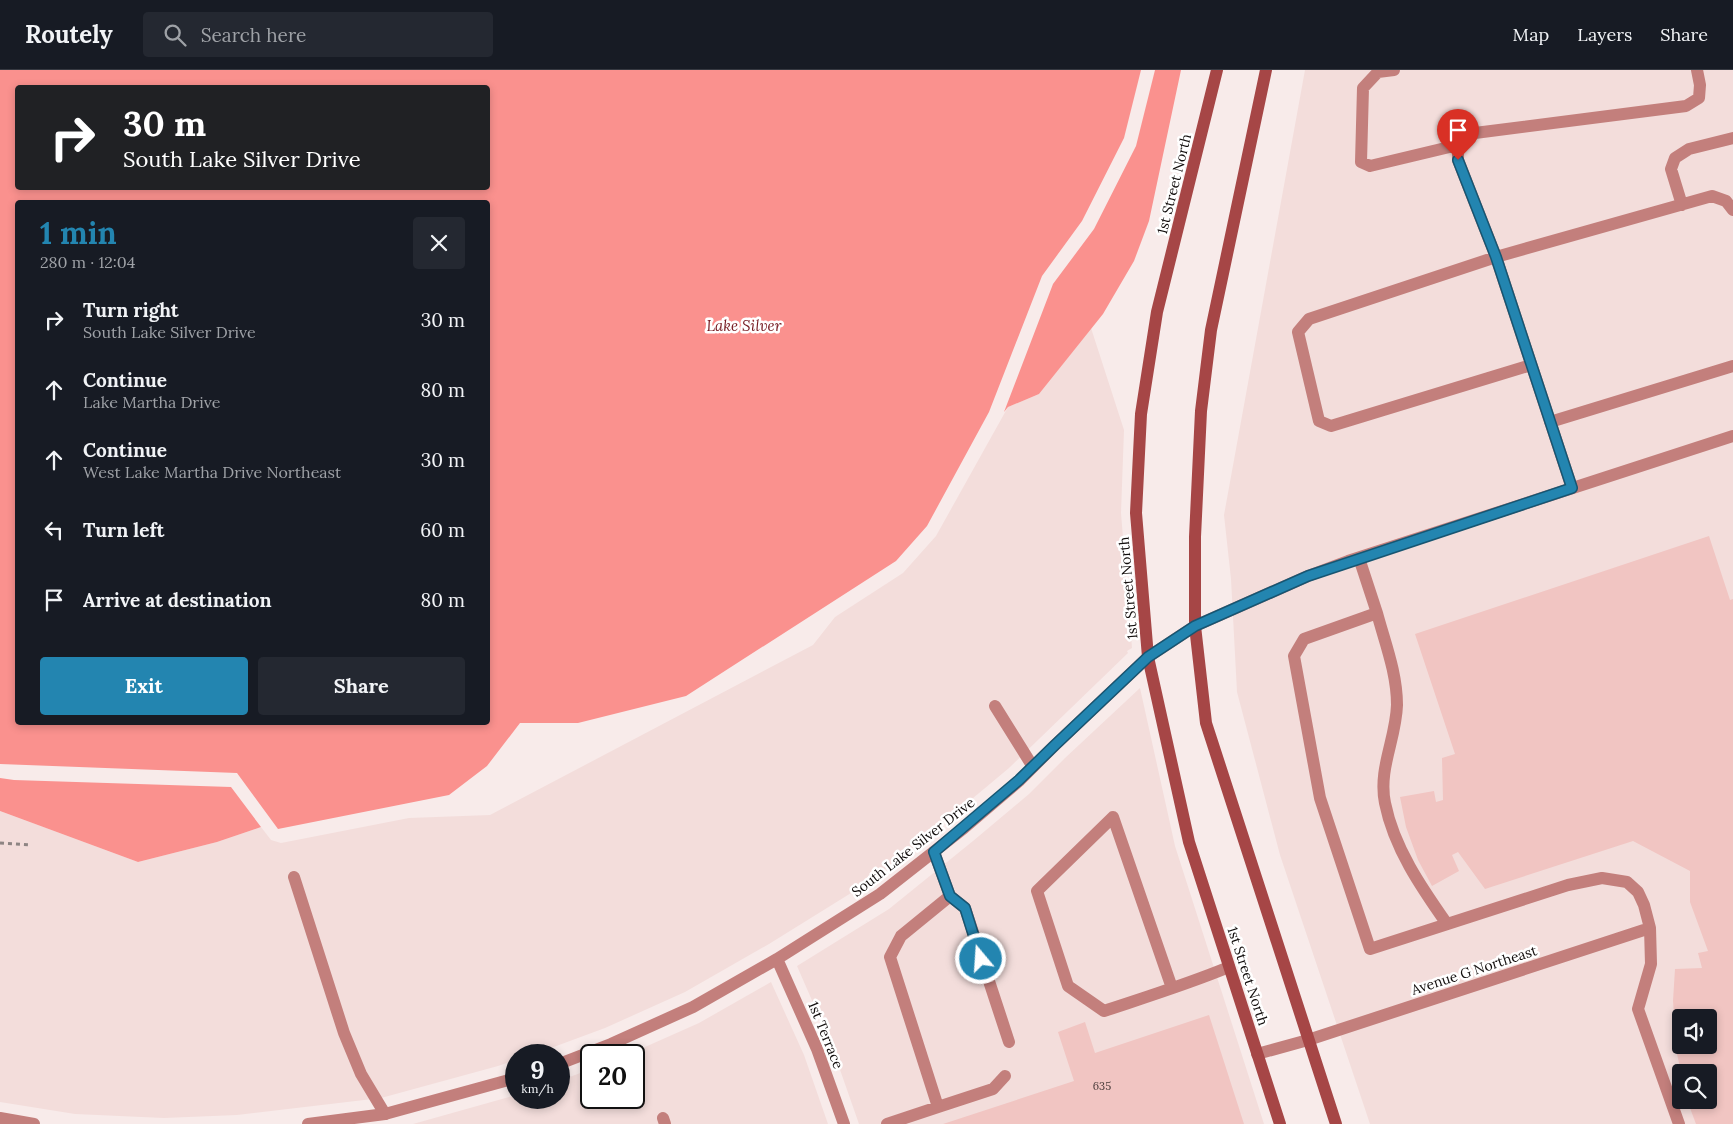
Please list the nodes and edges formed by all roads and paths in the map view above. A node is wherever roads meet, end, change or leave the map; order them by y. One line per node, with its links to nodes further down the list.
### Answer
1 (1217, 70): 18 (main road, 1st Street North)
2 (1266, 70): 17 (main road)
3 (1394, 70): 6 (street)
4 (1697, 70): 6 (street)
5 (1733, 138): 7 (street)
6 (1458, 145): 9 (street)
7 (1682, 204): 8 (street); 9 (street)
8 (1733, 210)
9 (1496, 257): 10 (street); 10 (street)
10 (1532, 365): 12 (street)
11 (1733, 366): 12 (street)
12 (1550, 422): 14 (street)
13 (1733, 436): 14 (street, South Lake Silver Drive)
14 (1572, 488): 15 (street, South Lake Silver Drive)
15 (1358, 558): 16 (street); 17 (street, South Lake Silver Drive)
16 (1377, 613): 26 (street); 26 (street)
17 (1195, 626): 18 (street, South Lake Silver Drive); 31 (main road)
18 (1148, 657): 20 (street, South Lake Silver Drive); 29 (main road, 1st Street North)
19 (994, 706): 20 (street)
20 (1033, 767): 23 (street, South Lake Silver Drive)
21 (0, 843): 22 (path)
22 (30, 845)
23 (934, 852): 25 (street); 28 (street, South Lake Silver Drive)
24 (294, 877): 39 (street)
25 (950, 896): 32 (street); 37 (street)
26 (1447, 924): 27 (street)
27 (1650, 928): 31 (street, Avenue G Northeast); 46 (street)
28 (777, 959): 34 (street, South Lake Silver Drive); 42 (street, 1st Terrace)
29 (1229, 967): 30 (street); 33 (main road, 1st Street North)
30 (1172, 988): 30 (street)
31 (1308, 1040): 33 (street, Avenue G Northeast); 45 (main road)
32 (1009, 1042)
33 (1257, 1054): 44 (main road, 1st Street North)
34 (570, 1060)
35 (1005, 1076): 37 (street)
36 (505, 1081): 39 (street)
37 (938, 1107): 43 (street)
38 (0, 1118): 40 (street)
39 (387, 1119): 41 (street)
40 (34, 1124)
41 (308, 1124)
42 (844, 1124)
43 (887, 1124)
44 (1280, 1124)
45 (1336, 1124)
46 (1679, 1124)

